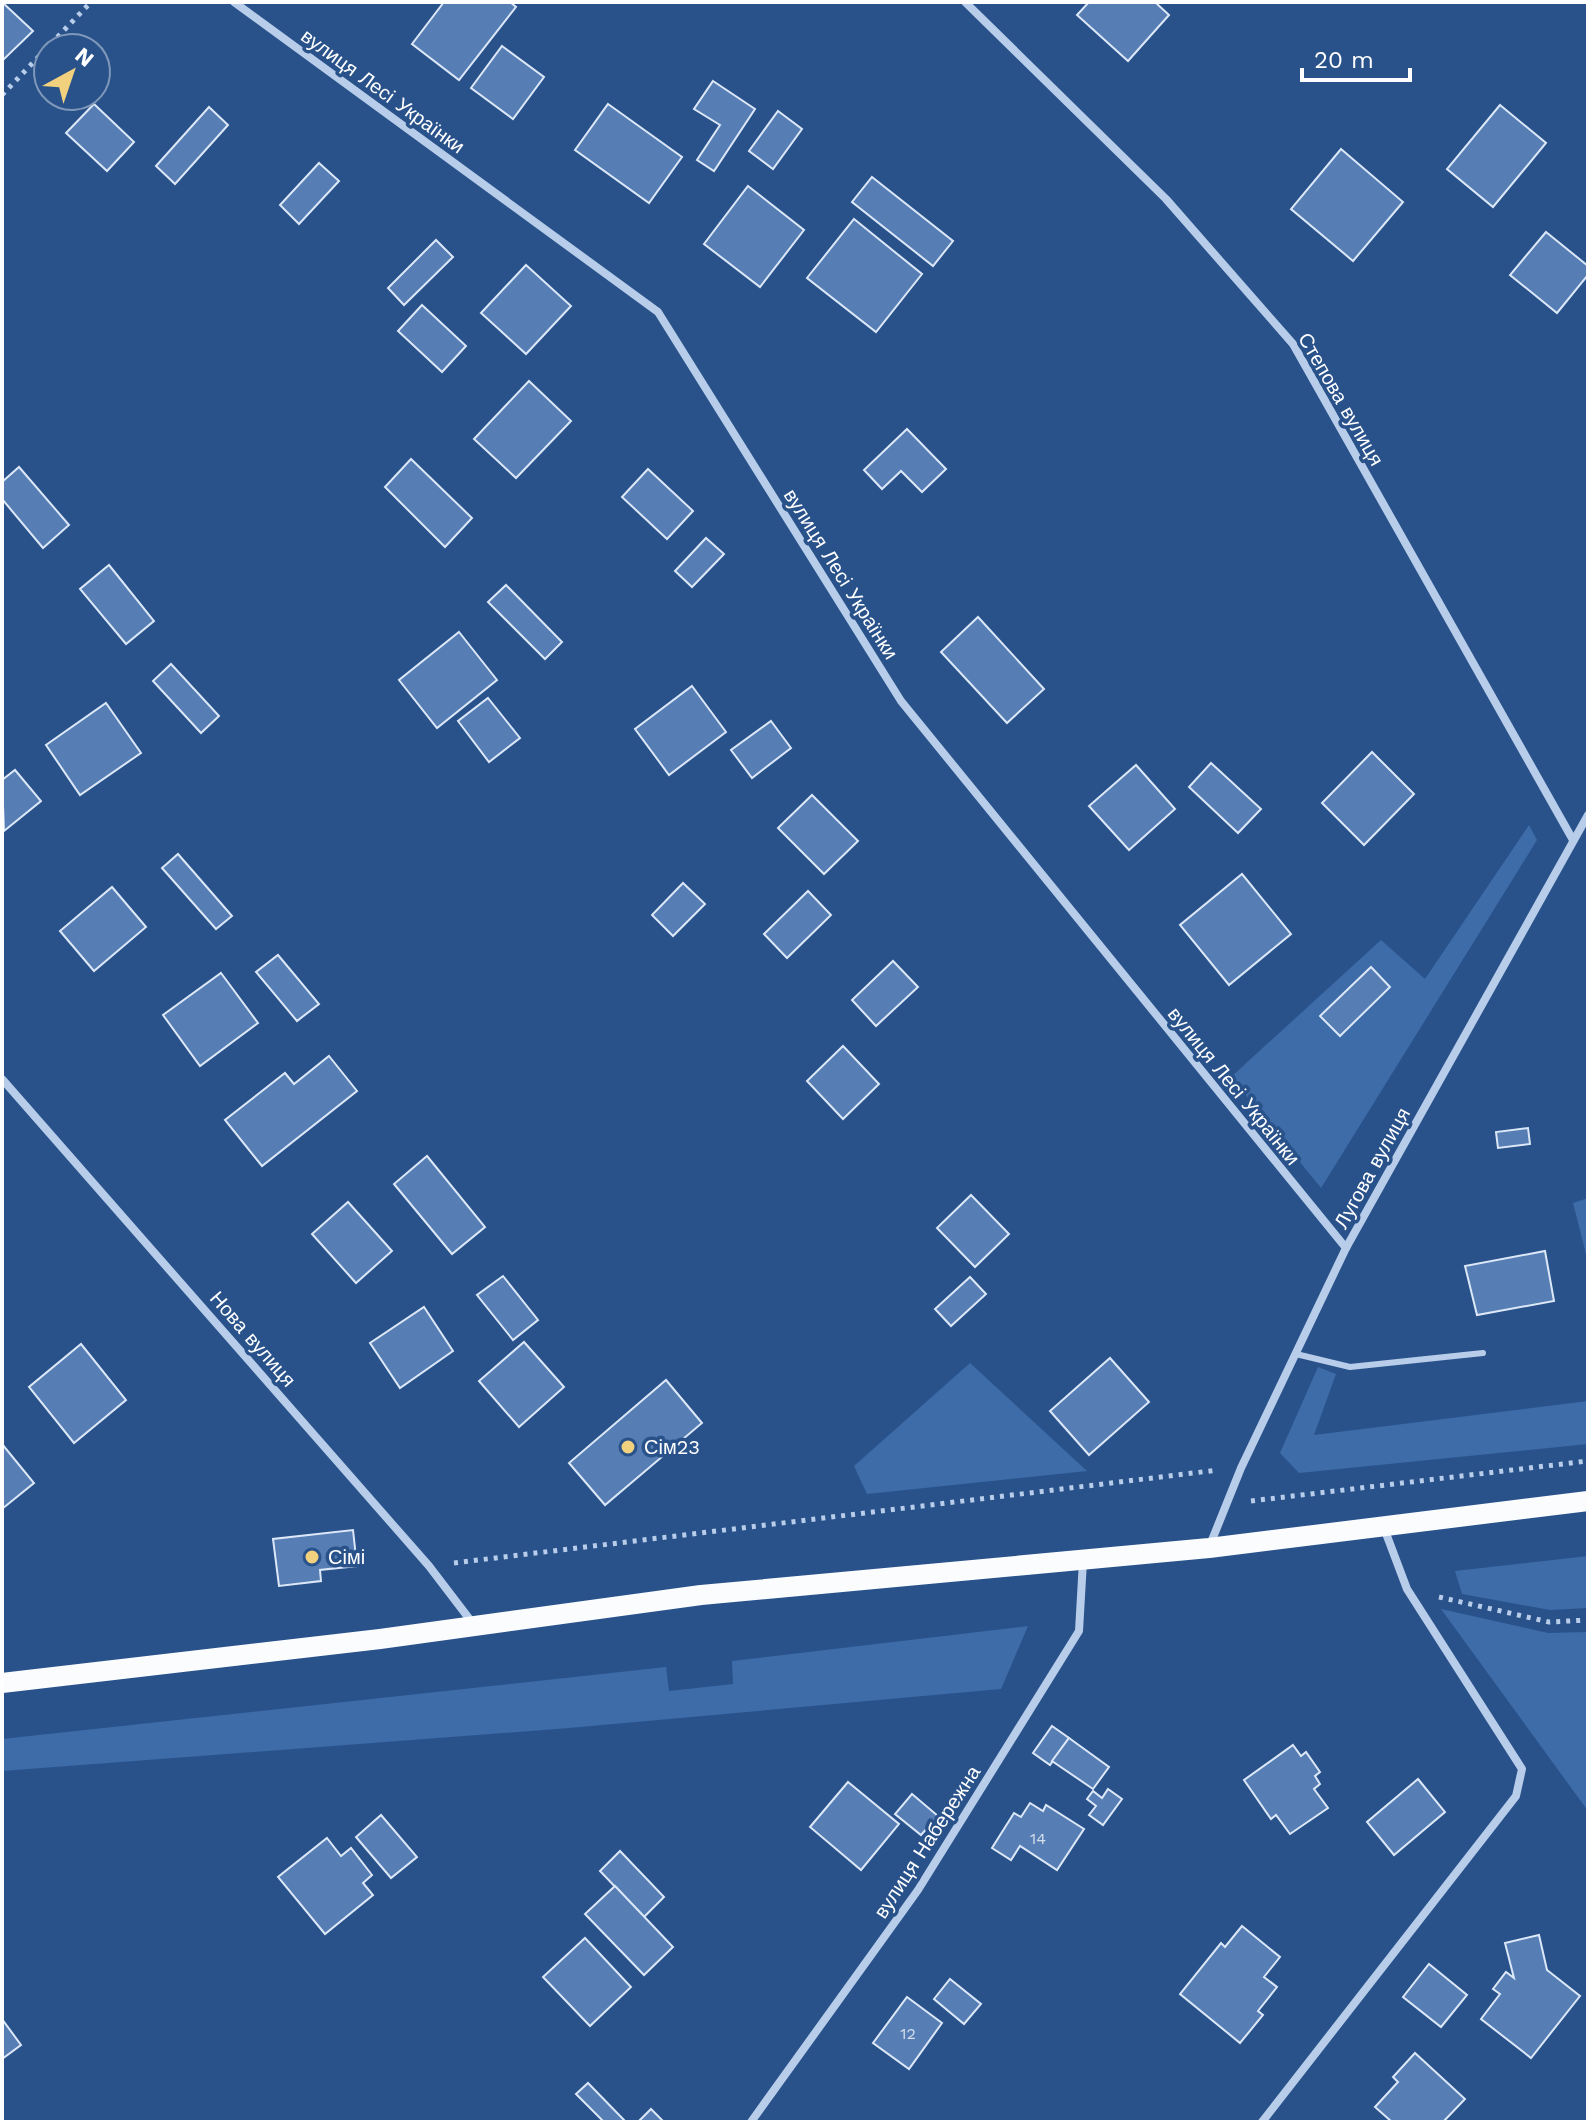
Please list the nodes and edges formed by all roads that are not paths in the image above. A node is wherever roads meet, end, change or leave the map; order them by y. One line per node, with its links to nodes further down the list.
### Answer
1 (234, 2): 6 (street, вулиця Лесі Українки)
2 (965, 2): 4 (street, Степова вулиця)
3 (1588, 815): 4 (street, Лугова вулиця)
4 (1573, 840): 6 (street, Лугова вулиця)
5 (2, 1079): 13 (street, Нова вулиця)
6 (1346, 1248): 8 (street, Лугова вулиця)
7 (1483, 1353): 8 (lane)
8 (1296, 1354): 11 (street, Лугова вулиця)
9 (1588, 1501): 10 (main road)
10 (1383, 1527): 11 (main road); 16 (street)
11 (1209, 1548): 12 (main road)
12 (1083, 1560): 13 (main road); 15 (street, вулиця Набережна)
13 (475, 1626): 14 (main road)
14 (2, 1683)
15 (751, 2122)
16 (1262, 2122)

